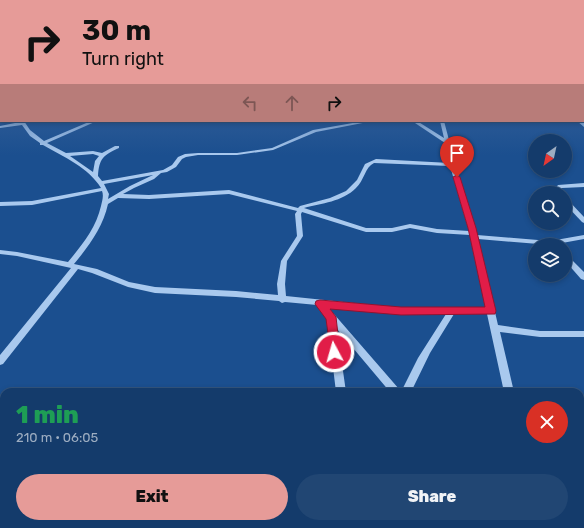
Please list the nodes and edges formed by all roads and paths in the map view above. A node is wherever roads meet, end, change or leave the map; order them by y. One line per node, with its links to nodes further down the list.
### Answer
1 (23, 122): 8 (street); 10 (street)
2 (93, 122): 10 (street)
3 (352, 122): 7 (street)
4 (364, 122): 7 (street)
5 (416, 122): 9 (street)
6 (442, 122): 9 (street)
7 (358, 123): 15 (street)
8 (0, 127)
9 (448, 142): 14 (street)
10 (42, 144): 12 (street)
11 (118, 147): 13 (street)
12 (64, 155): 13 (street); 16 (street)
13 (102, 155): 16 (street)
14 (453, 165): 25 (street); 27 (street)
15 (161, 171): 17 (street); 21 (street)
16 (95, 177): 17 (street)
17 (100, 183): 20 (street)
18 (584, 185): 19 (street)
19 (560, 186)
20 (104, 189): 22 (street); 23 (street)
21 (117, 196): 22 (street); 25 (street)
22 (105, 203): 33 (street)
23 (0, 204)
24 (572, 208): 26 (street)
25 (300, 209): 27 (street); 35 (street)
26 (584, 221)
27 (474, 235): 29 (street); 38 (street)
28 (584, 237): 30 (street)
29 (528, 240)
30 (572, 240)
31 (0, 252): 33 (street)
32 (572, 263): 34 (street)
33 (73, 266): 35 (street); 42 (street)
34 (584, 277)
35 (282, 300): 36 (street)
36 (320, 304): 37 (street); 39 (street)
37 (452, 311): 38 (street); 45 (street)
38 (491, 311): 40 (street)
39 (331, 317): 43 (street); 44 (street)
40 (495, 328): 41 (street); 46 (street)
41 (584, 334)
42 (0, 361)
43 (340, 388)
44 (393, 388)
45 (408, 388)
46 (508, 388)

